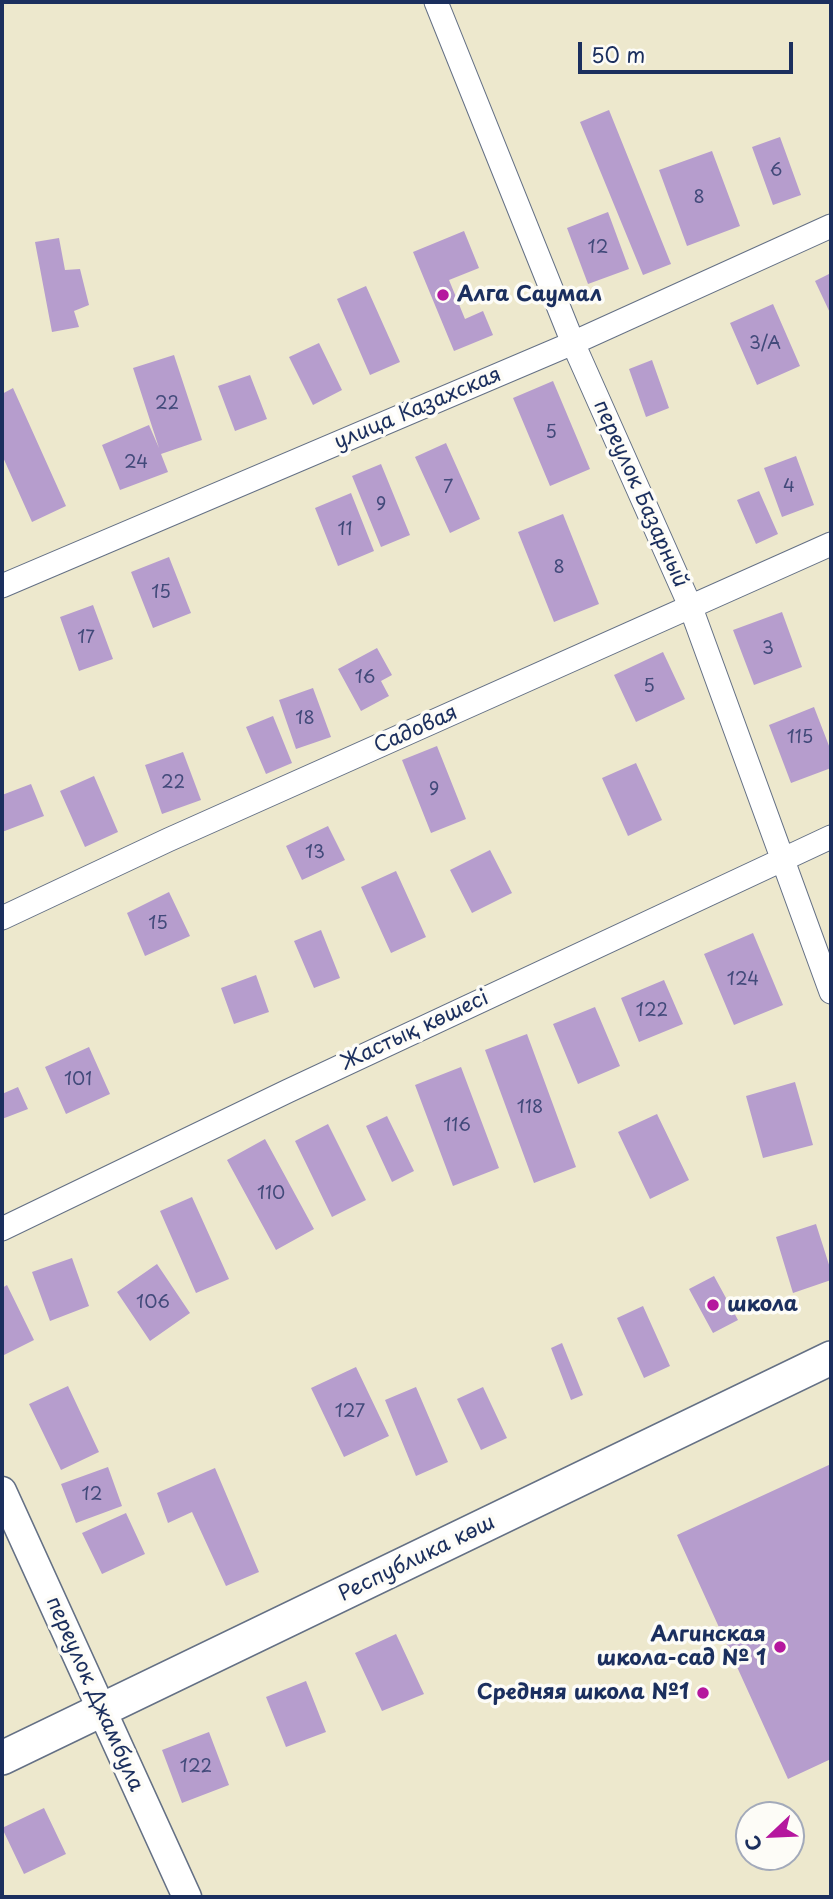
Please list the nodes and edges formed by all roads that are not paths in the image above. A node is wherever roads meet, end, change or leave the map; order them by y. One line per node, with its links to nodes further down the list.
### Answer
1 (436, 2): 3 (street, переулок Базарный)
2 (831, 226): 3 (street, улица Казахская)
3 (573, 343): 5 (street, улица Казахская); 6 (street, переулок Базарный)
4 (831, 544): 6 (street, Садовая)
5 (2, 586)
6 (691, 608): 8 (street, переулок Базарный); 9 (street, Садовая)
7 (831, 837): 8 (street, Жастық көшесі)
8 (782, 858): 10 (street, переулок Базарный); 11 (street, Жастық көшесі)
9 (2, 918)
10 (831, 992)
11 (2, 1229)
12 (831, 1359): 14 (main road, Республика көш)
13 (2, 1491): 14 (street, переулок Джамбула)
14 (101, 1710): 15 (main road, Республика көш); 16 (street, переулок Джамбула)
15 (2, 1758)
16 (187, 1897)

